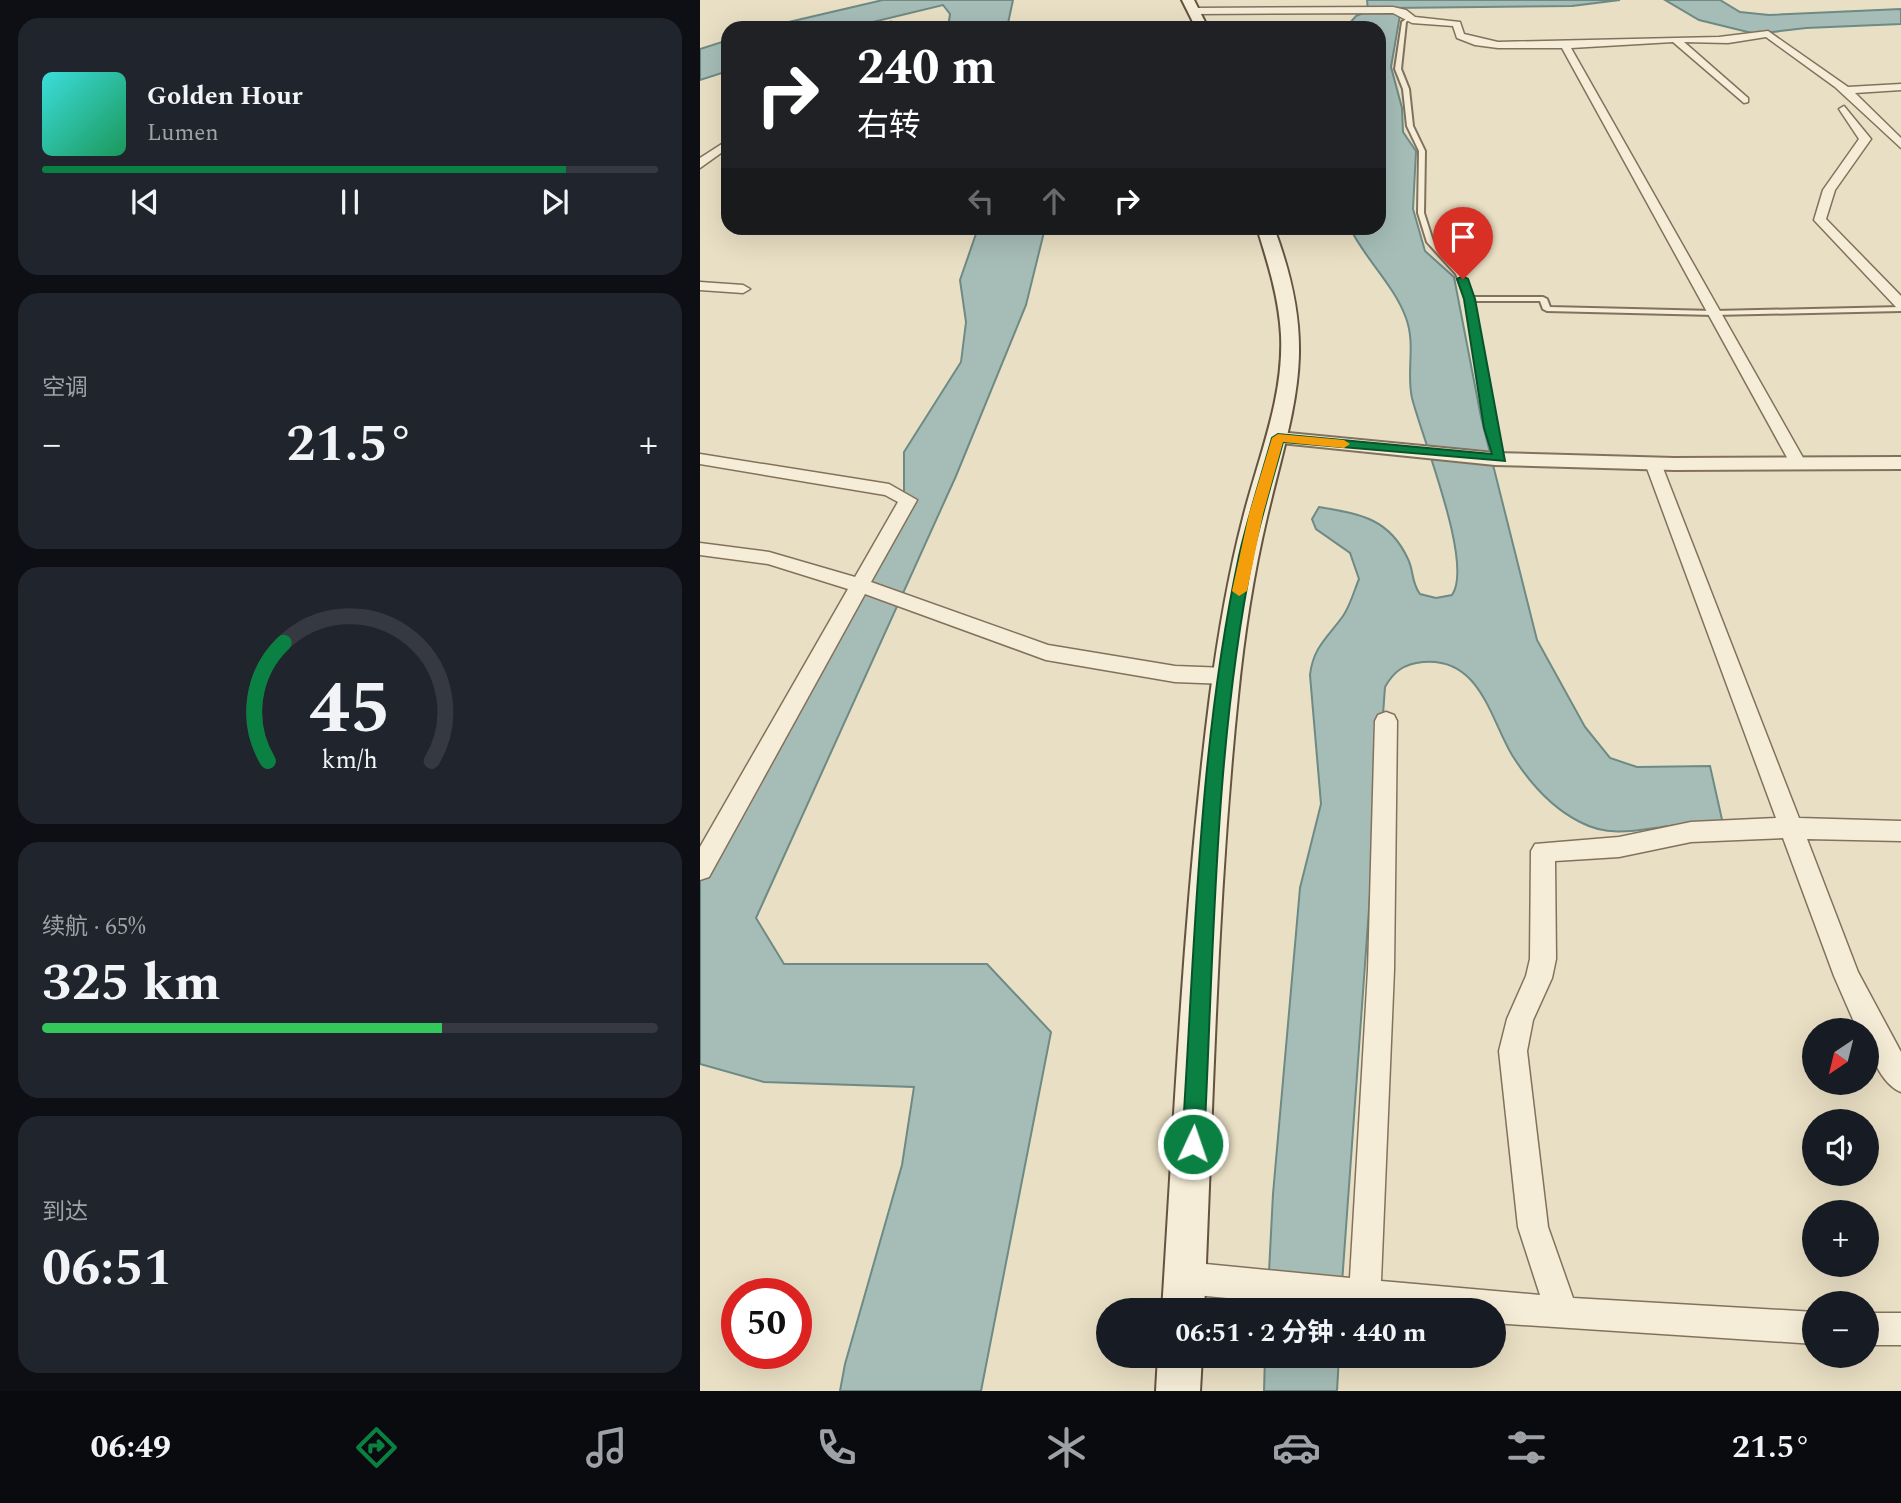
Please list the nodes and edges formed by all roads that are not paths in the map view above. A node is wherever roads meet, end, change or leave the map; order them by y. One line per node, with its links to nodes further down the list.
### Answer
1 (1191, 6): 2 (street)
2 (1409, 19): 4 (street); 15 (lane)
3 (1676, 40): 4 (street); 6 (street); 7 (street)
4 (1566, 45): 17 (street)
5 (1901, 87): 6 (street)
6 (1849, 90): 9 (street)
7 (1744, 100)
8 (1843, 109): 16 (street)
9 (1901, 145)
10 (721, 148): 11 (street)
11 (700, 164)
12 (1268, 235): 18 (main road)
13 (700, 286): 14 (street)
14 (743, 289)
15 (1470, 299): 17 (lane); 20 (lane)
16 (1901, 307): 17 (lane)
17 (1714, 313): 23 (street)
18 (1278, 438): 20 (street); 26 (main road)
19 (700, 459): 25 (street)
20 (1498, 459): 21 (street)
21 (1653, 463): 23 (street); 28 (street)
22 (1901, 463): 23 (street)
23 (1798, 464)
24 (700, 549): 25 (street)
25 (859, 586): 26 (street); 30 (street)
26 (1227, 676): 32 (main road)
27 (1386, 722): 33 (street)
28 (1792, 828): 29 (street); 31 (street); 35 (street)
29 (1901, 831)
30 (700, 869)
31 (1901, 1078)
32 (1185, 1278): 33 (street); 34 (main road)
33 (1355, 1294): 35 (street)
34 (1184, 1298)
35 (1562, 1313): 36 (street)
36 (1802, 1327)
37 (1879, 1329): 38 (street)
38 (1901, 1329)
39 (1179, 1368): 40 (main road)
40 (1178, 1391)

